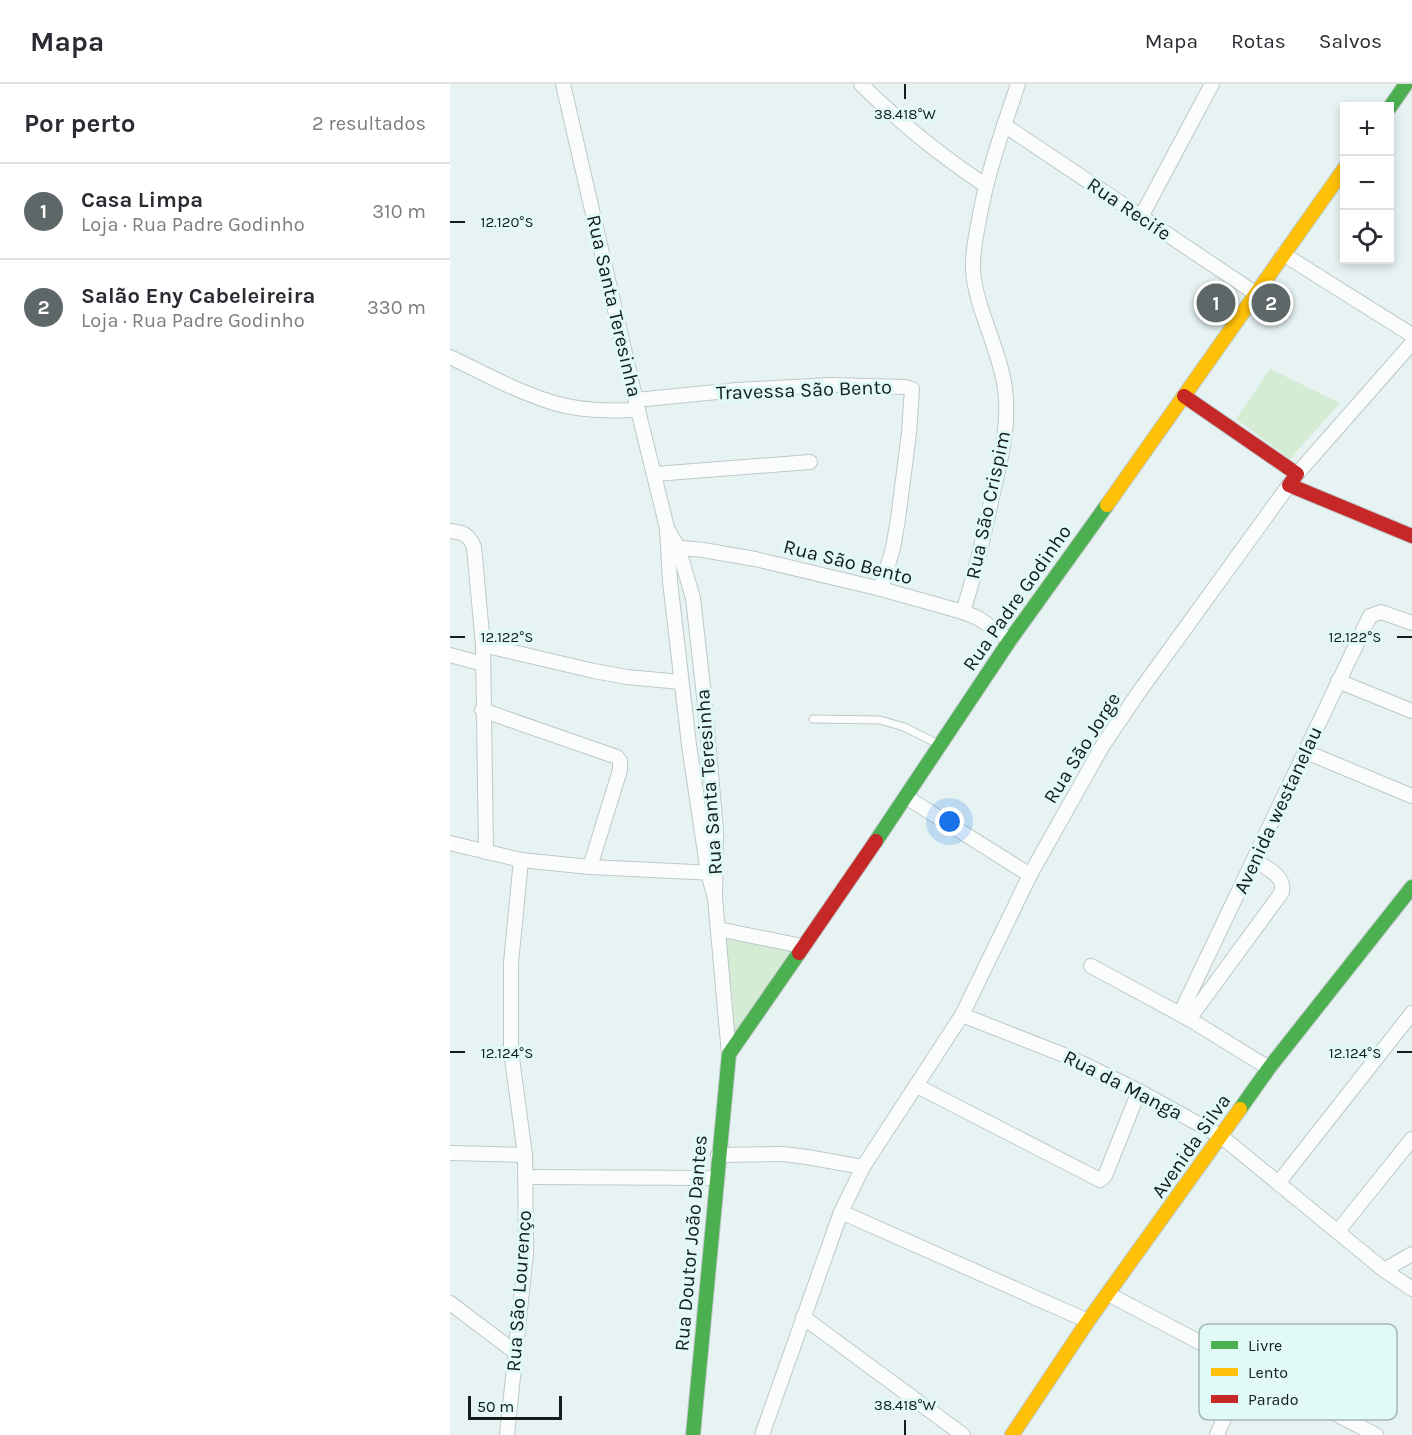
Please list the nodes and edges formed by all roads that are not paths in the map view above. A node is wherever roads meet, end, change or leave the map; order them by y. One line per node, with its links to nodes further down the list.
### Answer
1 (563, 84): 17 (street, Rua Santa Teresinha)
2 (861, 84): 9 (street)
3 (1018, 84): 7 (street, Rua São Crispim)
4 (1212, 84): 10 (street)
5 (1406, 84): 6 (street)
6 (1393, 102)
7 (1004, 125): 9 (street, Rua São Crispim); 10 (street, Rua Recife)
8 (1340, 175): 11 (street, Rua Padre Godinho)
9 (985, 185): 25 (street, Rua São Crispim)
10 (1141, 217): 12 (street, Rua Recife)
11 (1283, 254): 12 (street, Rua Padre Godinho); 13 (street)
12 (1255, 293): 16 (street, Rua Padre Godinho)
13 (1412, 335)
14 (1412, 343): 20 (street, Rua São Jorge)
15 (450, 357): 17 (street)
16 (1184, 396): 20 (street); 27 (street, Rua Padre Godinho)
17 (637, 405): 19 (street, Rua Santa Teresinha); 24 (street, Travessa São Bento)
18 (810, 462): 19 (street)
19 (655, 474): 23 (street, Rua Santa Teresinha)
20 (1293, 479): 22 (street); 46 (street, Rua São Jorge)
21 (450, 531): 28 (street)
22 (1412, 536)
23 (673, 547): 24 (street, Rua São Bento); 32 (street, Rua Santa Teresinha); 45 (street, Rua Santa Teresinha)
24 (881, 589): 25 (street, Rua São Bento)
25 (963, 612): 27 (street, Rua São Bento)
26 (1412, 622): 31 (street, Avenida westanelau)
27 (1010, 640): 36 (street, Rua Padre Godinho)
28 (483, 645): 30 (street); 32 (street)
29 (450, 655): 30 (street)
30 (483, 664): 33 (street)
31 (1338, 681): 34 (street); 37 (street, Avenida westanelau)
32 (681, 682): 45 (street, Rua Santa Teresinha)
33 (482, 710): 41 (street); 44 (street)
34 (1412, 711)
35 (813, 719): 36 (lane)
36 (940, 745): 39 (street, Rua Padre Godinho)
37 (1306, 752): 38 (street); 43 (street, Avenida westanelau)
38 (1412, 796)
39 (906, 797): 46 (street); 49 (street, Rua Padre Godinho)
40 (450, 843): 41 (street)
41 (486, 852): 42 (street)
42 (521, 860): 44 (street); 61 (street, Rua São Lourenço)
43 (1254, 860): 53 (street, Avenida westanelau); 53 (street)
44 (590, 867): 45 (street)
45 (712, 873): 48 (street, Rua Santa Teresinha)
46 (1030, 874): 52 (street, Rua São Jorge)
47 (1412, 887): 55 (street, Avenida Silva)
48 (718, 929): 49 (street); 54 (street, Rua Santa Teresinha)
49 (802, 946): 54 (street, Rua Padre Godinho)
50 (1091, 966): 53 (street)
51 (1412, 1013): 66 (street)
52 (962, 1015): 56 (street, Rua São Jorge); 57 (street, Rua da Manga)
53 (1185, 1017): 55 (street)
54 (729, 1054): 62 (street, Rua Doutor João Dantes)
55 (1269, 1068): 58 (street, Avenida Silva)
56 (917, 1086): 57 (street); 63 (street, Rua São Jorge)
57 (1139, 1091): 58 (street, Rua da Manga)
58 (1222, 1137): 66 (street, Rua da Manga); 72 (street, Avenida Silva)
59 (1412, 1139): 68 (street)
60 (450, 1153): 61 (street)
61 (525, 1155): 64 (street, Rua São Lourenço)
62 (718, 1155): 63 (street); 65 (street, Rua Doutor João Dantes)
63 (862, 1167): 67 (street, Rua São Jorge)
64 (526, 1177): 65 (street); 77 (street, Rua São Lourenço)
65 (716, 1178): 81 (street, Rua Doutor João Dantes)
66 (1279, 1182): 68 (street, Rua da Manga)
67 (842, 1212): 74 (street, Rua São Jorge); 75 (street)
68 (1338, 1231): 70 (street, Rua da Manga)
69 (1412, 1254): 70 (street)
70 (1384, 1269): 71 (street, Rua da Manga)
71 (1412, 1289)
72 (1108, 1294): 75 (street, Avenida Silva); 76 (street)
73 (450, 1303): 77 (street)
74 (803, 1317): 82 (street, Rua São Jorge); 83 (street)
75 (1088, 1322): 84 (street, Avenida Silva)
76 (1199, 1341)
77 (515, 1352): 80 (street, Rua São Lourenço)
78 (1223, 1420): 85 (street)
79 (1349, 1420): 86 (street)
80 (507, 1435)
81 (693, 1435)
82 (762, 1435)
83 (963, 1435)
84 (1012, 1435)
85 (1217, 1435)
86 (1377, 1435)

